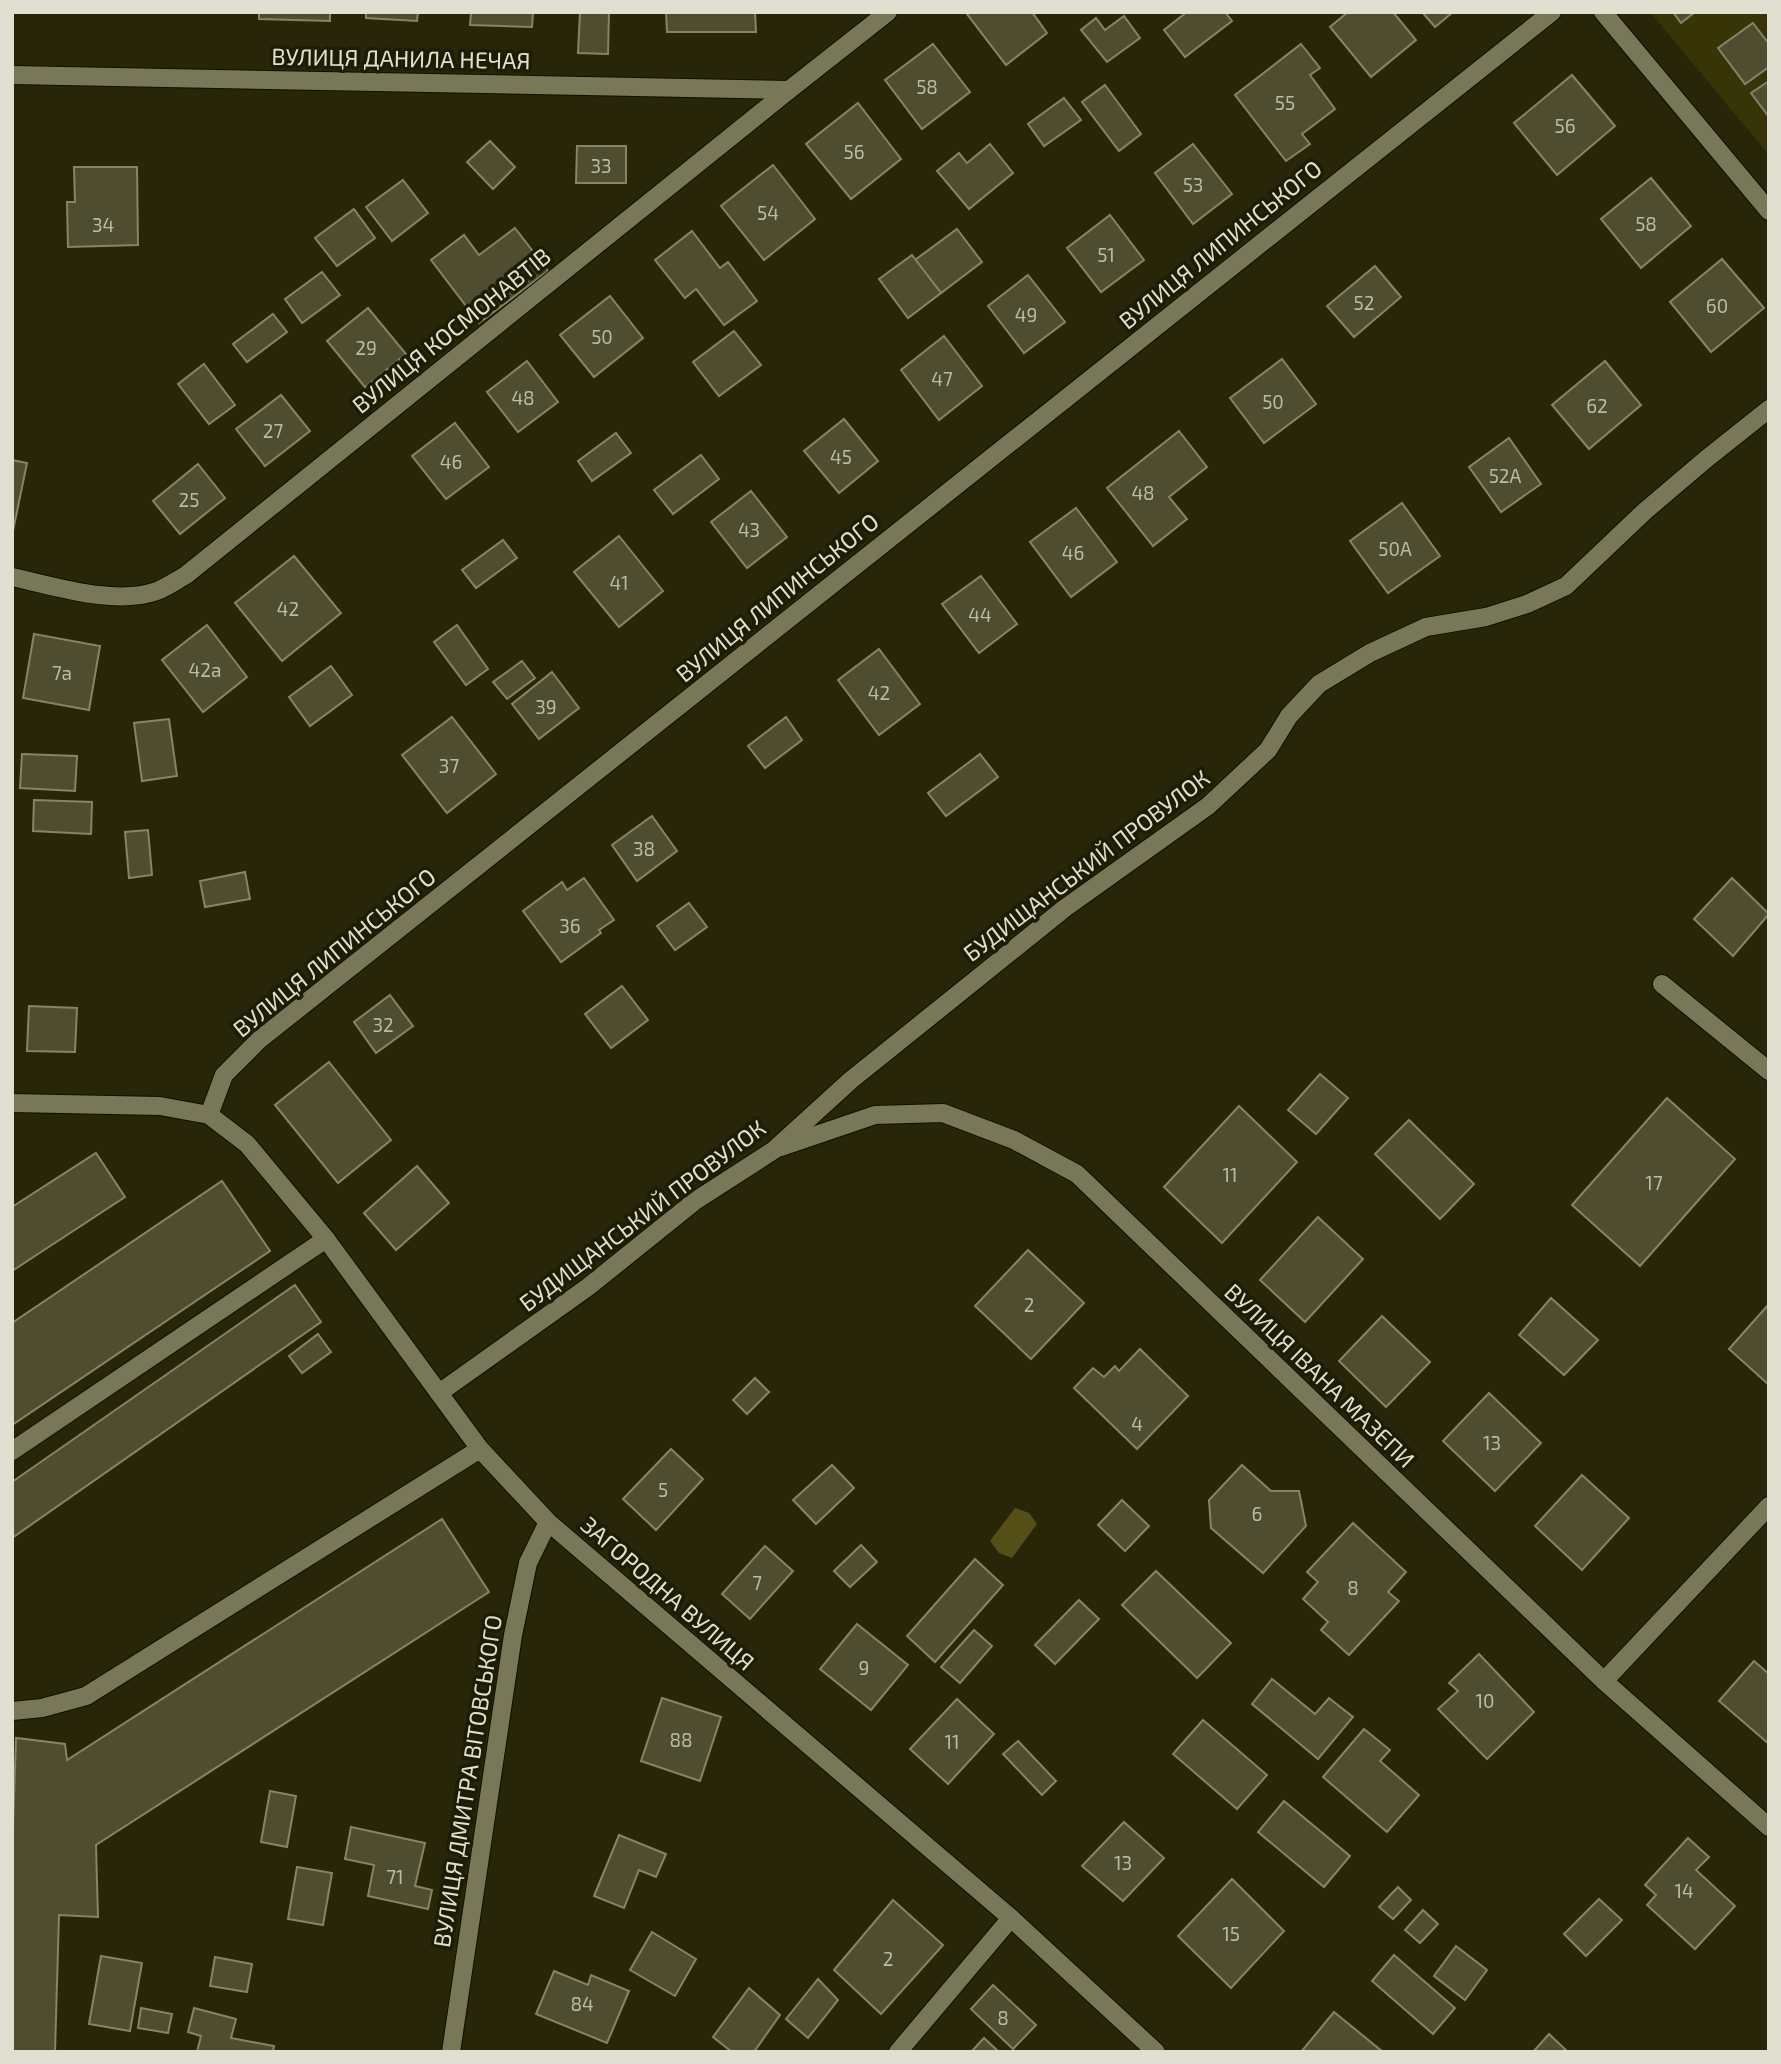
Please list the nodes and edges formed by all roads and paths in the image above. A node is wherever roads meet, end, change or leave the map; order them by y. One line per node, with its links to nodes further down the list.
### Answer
1 (888, 12): 5 (street, ВУЛИЦЯ КОСМОНАВТІВ)
2 (1552, 12): 12 (street, ВУЛИЦЯ ЛИПИНСЬКОГО)
3 (1603, 12): 6 (street)
4 (12, 75): 5 (street, ВУЛИЦЯ ДАНИЛА НЕЧАЯ)
5 (789, 90): 8 (street, ВУЛИЦЯ КОСМОНАВТІВ)
6 (1769, 211)
7 (1769, 409): 13 (street, БУДИЩАНСЬКИЙ ПРОВУЛОК)
8 (12, 577)
9 (1662, 984): 10 (street)
10 (1769, 1070)
11 (12, 1103): 12 (street)
12 (209, 1115): 14 (street, ЗАГОРОДНА ВУЛИЦЯ)
13 (774, 1150): 15 (street, БУДИЩАНСЬКИЙ ПРОВУЛОК); 20 (street, ВУЛИЦЯ ІВАНА МАЗЕПИ)
14 (326, 1239): 15 (street, ЗАГОРОДНА ВУЛИЦЯ); 17 (street)
15 (439, 1393): 16 (street, ЗАГОРОДНА ВУЛИЦЯ)
16 (480, 1449): 19 (street, ЗАГОРОДНА ВУЛИЦЯ); 21 (street)
17 (12, 1451)
18 (1769, 1506): 20 (street)
19 (548, 1522): 23 (street, ЗАГОРОДНА ВУЛИЦЯ); 24 (street, ВУЛИЦЯ ДМИТРА ВІТОВСЬКОГО)
20 (1604, 1681): 22 (street, ВУЛИЦЯ ІВАНА МАЗЕПИ)
21 (12, 1711)
22 (1769, 1827)
23 (1011, 1918): 25 (street); 26 (street, ЗАГОРОДНА ВУЛИЦЯ)
24 (451, 2052)
25 (898, 2052)
26 (1156, 2052)

